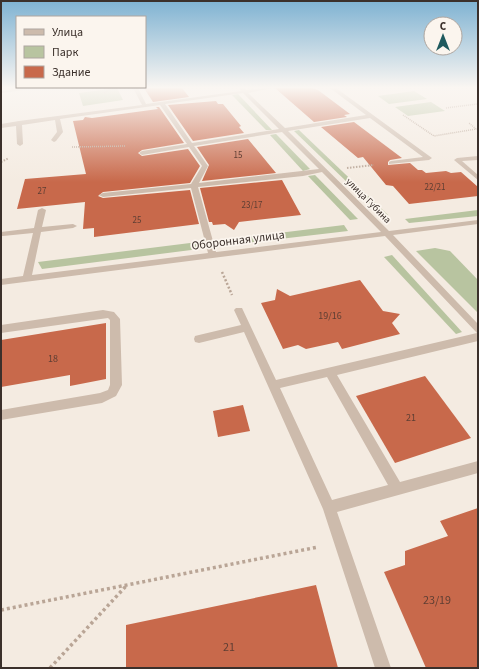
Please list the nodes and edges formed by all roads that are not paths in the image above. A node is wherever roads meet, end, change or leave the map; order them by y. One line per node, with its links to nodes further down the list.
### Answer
1 (48, 119): 8 (street)
2 (57, 119): 11 (street)
3 (173, 119): 13 (street)
4 (273, 119): 10 (street, улица Губина)
5 (350, 119): 10 (street)
6 (381, 119): 7 (street)
7 (376, 120): 16 (street)
8 (19, 123): 9 (street); 12 (street)
9 (1, 126)
10 (284, 130): 13 (street); 17 (street, улица Губина)
11 (54, 140)
12 (20, 144)
13 (190, 145): 14 (street); 19 (street)
14 (142, 153)
15 (478, 158): 18 (street)
16 (391, 163)
17 (324, 170): 19 (street); 25 (street, улица Губина)
18 (478, 178)
19 (194, 185): 20 (street); 27 (street)
20 (103, 195)
21 (42, 210): 24 (street)
22 (478, 222): 25 (street, Оборонная улица)
23 (73, 226): 24 (street)
24 (38, 230): 26 (street); 28 (street)
25 (386, 233): 27 (street, Оборонная улица); 33 (street, улица Губина)
26 (3, 234)
27 (214, 255): 28 (street, Оборонная улица)
28 (27, 279): 29 (street, Оборонная улица)
29 (1, 282)
30 (239, 310): 31 (street)
31 (247, 327): 35 (street); 37 (street)
32 (1, 329): 38 (street)
33 (478, 330)
34 (478, 337): 36 (street)
35 (200, 339)
36 (330, 372): 37 (street); 40 (street)
37 (274, 385): 41 (street)
38 (1, 415)
39 (478, 467): 40 (street)
40 (397, 489): 41 (street)
41 (329, 508): 42 (street)
42 (383, 668)

